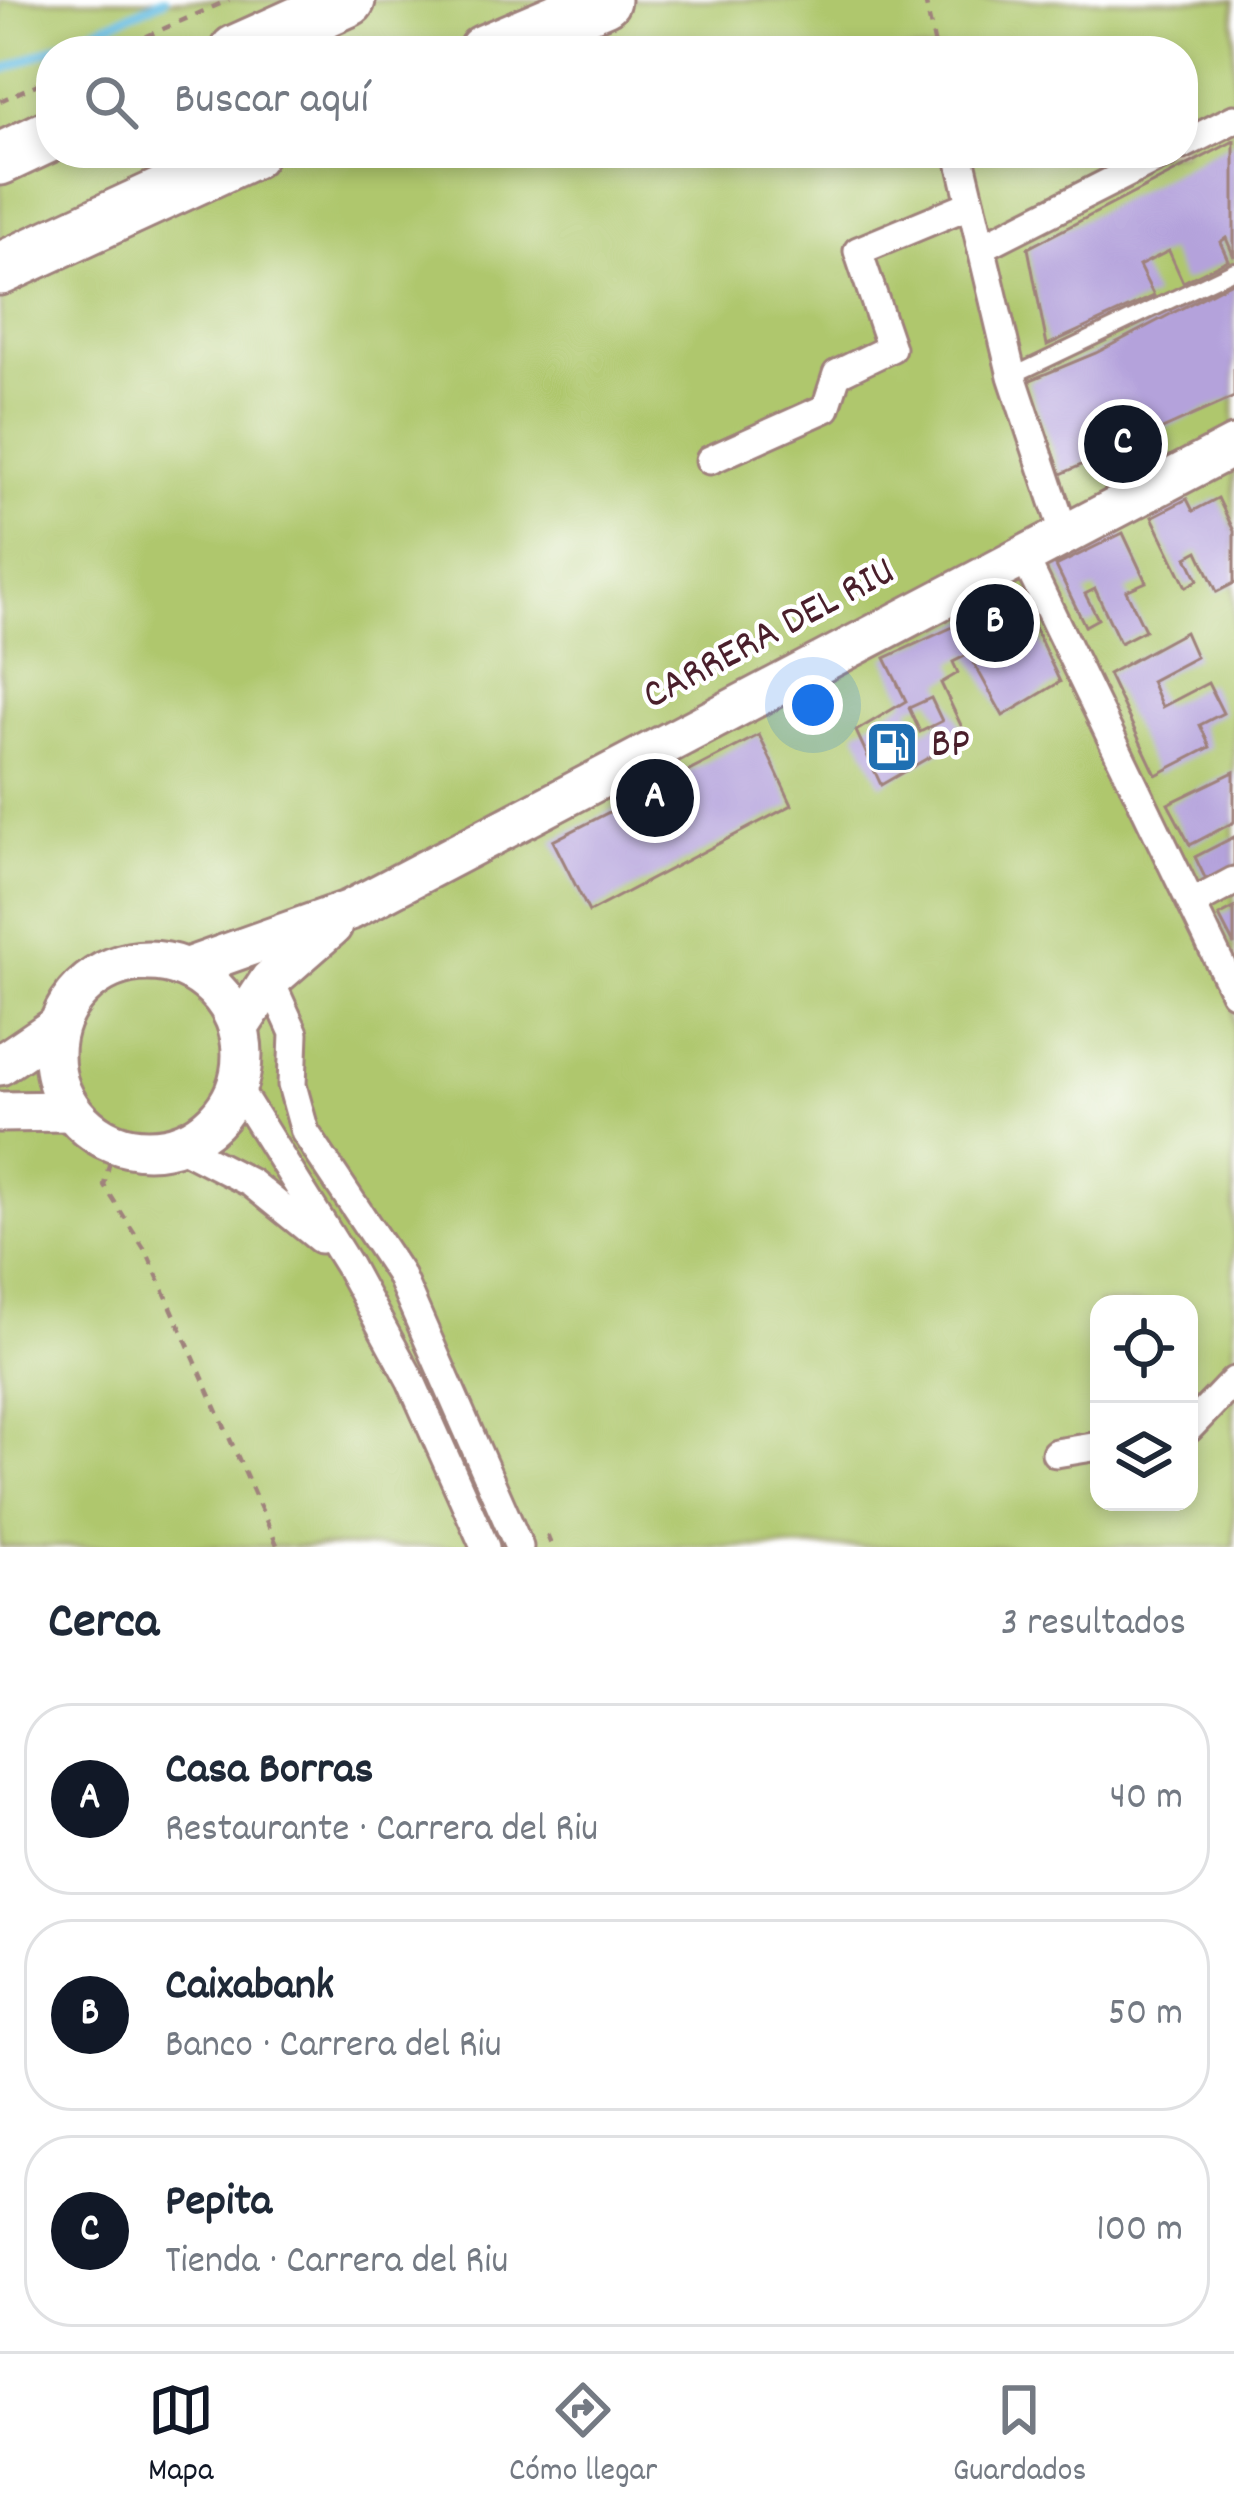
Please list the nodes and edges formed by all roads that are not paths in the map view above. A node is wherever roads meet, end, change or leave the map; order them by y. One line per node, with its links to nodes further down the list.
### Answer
1 (350, 0): 3 (highway)
2 (604, 0): 4 (highway)
3 (270, 36)
4 (519, 36)
5 (1234, 119): 6 (street)
6 (1198, 137)
7 (36, 142): 8 (highway)
8 (0, 159)
9 (219, 168): 14 (highway)
10 (963, 168): 12 (street)
11 (1138, 168): 13 (street)
12 (971, 204): 13 (street); 18 (street)
13 (982, 248): 16 (street)
14 (0, 269)
15 (1234, 270): 16 (lane)
16 (1012, 376): 19 (street)
17 (1234, 446): 19 (street, CARRERA DEL RIU)
18 (710, 460)
19 (1065, 535): 20 (street, CARRERA DEL RIU)
20 (1024, 557): 22 (street); 23 (street, CARRERA DEL RIU)
21 (1234, 881): 22 (street)
22 (1193, 902): 26 (street)
23 (350, 910): 24 (street, CARRERA DEL RIU); 25 (street, CARRERA DEL RIU)
24 (187, 968): 27 (street); 28 (street)
25 (270, 980): 28 (street, CARRERA DEL RIU); 40 (street)
26 (1234, 992)
27 (56, 1028): 29 (street); 31 (street)
28 (239, 1028): 30 (street)
29 (0, 1065)
30 (238, 1089): 33 (street); 34 (street)
31 (70, 1111): 32 (street); 33 (street)
32 (0, 1112)
33 (179, 1146): 34 (street)
34 (348, 1264): 39 (street)
35 (1234, 1381): 36 (street)
36 (1198, 1419)
37 (1090, 1447): 38 (street)
38 (1056, 1453)
39 (485, 1547)
40 (520, 1547)

